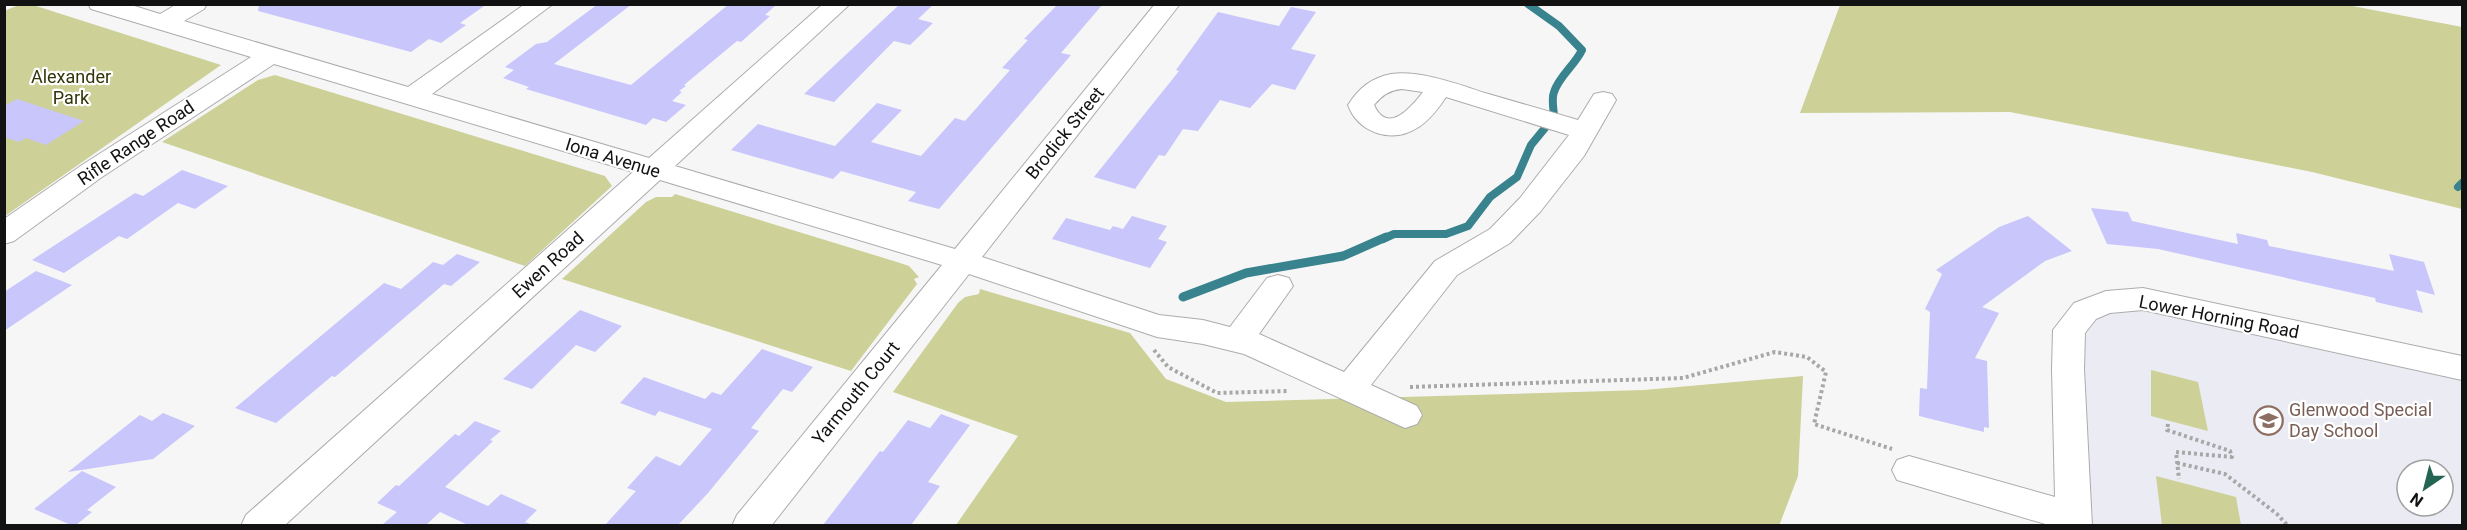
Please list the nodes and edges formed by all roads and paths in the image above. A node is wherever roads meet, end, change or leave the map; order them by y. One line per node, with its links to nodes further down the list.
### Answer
1 (100, 4): 6 (street, Iona Avenue)
2 (195, 4): 6 (street)
3 (541, 4): 9 (street)
4 (838, 4): 12 (street, Ewen Road)
5 (1168, 4): 14 (street, Brodick Street)
6 (163, 23): 7 (street, Iona Avenue)
7 (271, 55): 9 (street, Iona Avenue); 13 (street, Rifle Range Road)
8 (1440, 88): 11 (street)
9 (413, 96): 12 (street, Iona Avenue)
10 (1603, 100): 11 (street)
11 (1585, 131): 19 (street)
12 (653, 170): 14 (street, Iona Avenue); 27 (street, Ewen Road)
13 (4, 234)
14 (962, 261): 16 (street, Iona Avenue); 28 (street, Yarmouth Court)
15 (1278, 286): 17 (street)
16 (1125, 316): 17 (street, Iona Avenue); 20 (path)
17 (1238, 340): 19 (street, Iona Avenue)
18 (2463, 368): 26 (street, Lower Horning Road)
19 (1349, 389): 21 (street, Iona Avenue)
20 (1294, 391)
21 (1407, 401): 24 (path)
22 (2168, 424): 23 (path)
23 (2177, 463): 25 (path); 29 (path)
24 (1909, 470): 26 (street)
25 (2179, 479)
26 (2074, 521)
27 (259, 525)
28 (750, 525)
29 (2288, 525)

